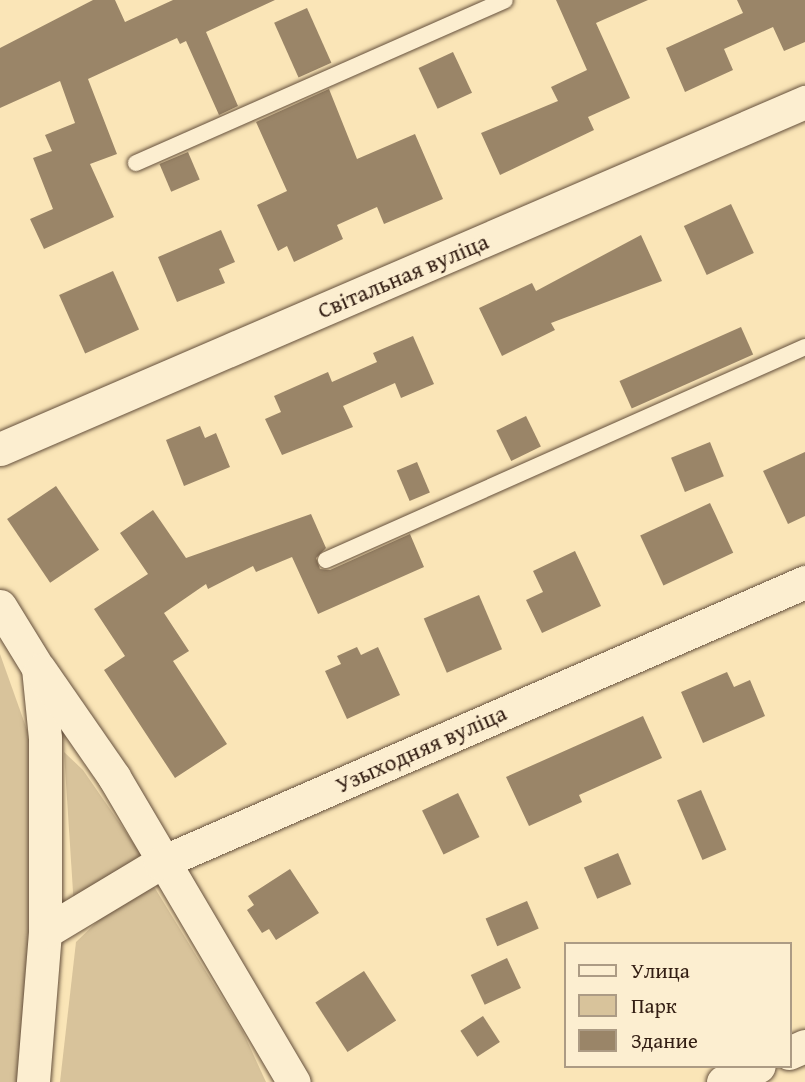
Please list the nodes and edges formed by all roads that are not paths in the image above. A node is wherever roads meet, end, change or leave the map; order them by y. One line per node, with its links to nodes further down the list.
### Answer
1 (505, 0): 3 (lane)
2 (805, 102): 5 (street, Світальная вуліца)
3 (136, 163)
4 (805, 347): 6 (lane)
5 (0, 449)
6 (326, 560)
7 (805, 582): 10 (street, Узыходняя вуліца)
8 (0, 606): 9 (street)
9 (38, 668): 10 (street); 11 (street)
10 (160, 863): 11 (street, Узыходняя вуліца); 14 (street)
11 (45, 932): 13 (street)
12 (754, 1068): 15 (street)
13 (33, 1082)
14 (294, 1082)
15 (723, 1082)

